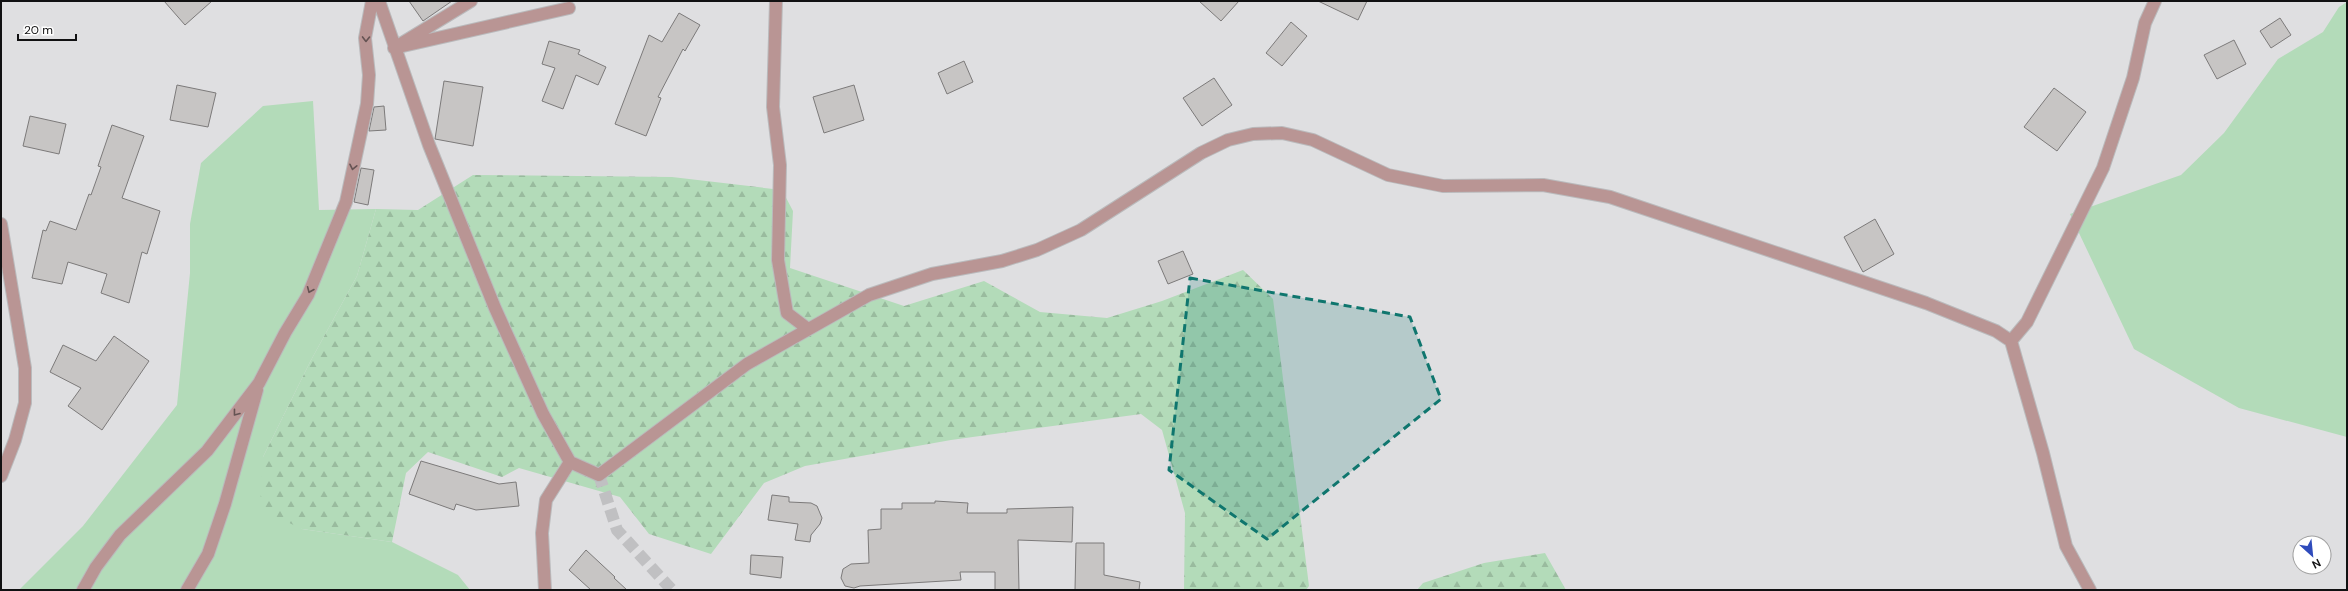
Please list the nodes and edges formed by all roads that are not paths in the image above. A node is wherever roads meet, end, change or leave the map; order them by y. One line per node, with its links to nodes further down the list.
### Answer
1 (372, 1): 11 (street, one-way to 11)
2 (379, 1): 7 (street)
3 (471, 1): 7 (street)
4 (776, 1): 9 (street)
5 (2155, 1): 10 (street)
6 (569, 8): 7 (street)
7 (394, 48): 12 (street)
8 (1, 224): 13 (street)
9 (808, 328): 10 (street); 12 (street)
10 (2011, 342): 17 (street)
11 (259, 383): 14 (street, one-way to 14); 15 (street)
12 (570, 462): 16 (street)
13 (1, 476)
14 (84, 590)
15 (186, 590)
16 (545, 590)
17 (2090, 590)

